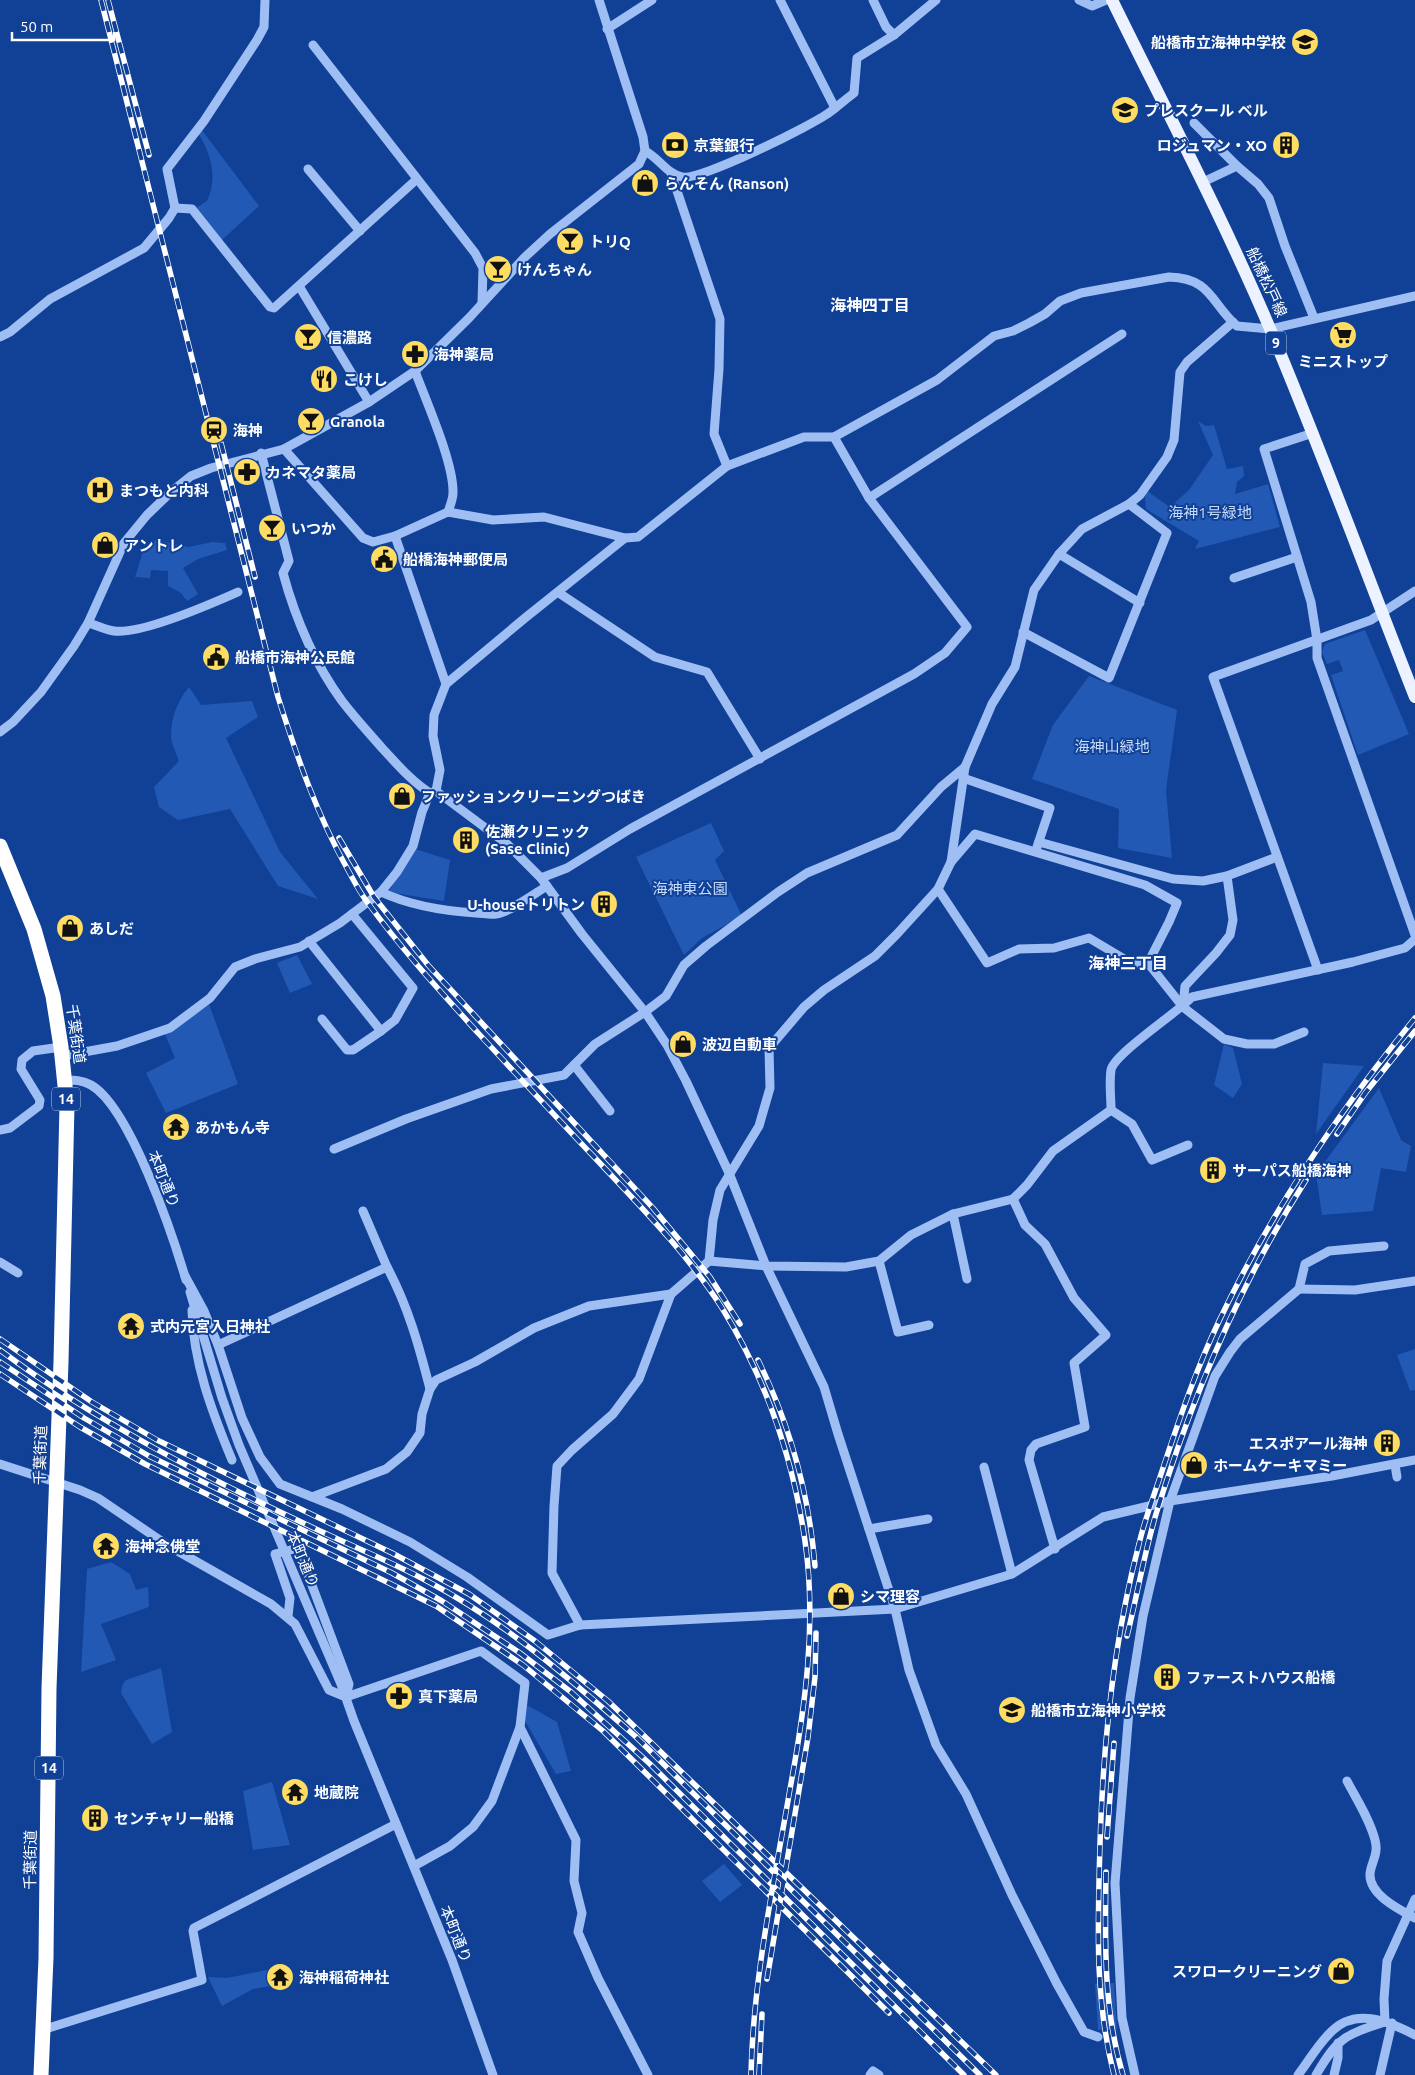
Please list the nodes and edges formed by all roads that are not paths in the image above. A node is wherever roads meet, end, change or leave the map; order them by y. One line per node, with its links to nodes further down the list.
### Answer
1 (265, 0): 21 (street)
2 (599, 0): 10 (street)
3 (652, 0): 10 (street)
4 (780, 0): 13 (street)
5 (872, 0): 11 (street)
6 (936, 0): 11 (street)
7 (1079, 0): 8 (street)
8 (1106, 0)
9 (1112, 0): 20 (main road, 船橋松戸線 / 9)
10 (607, 29): 15 (street)
11 (894, 35): 13 (street)
12 (313, 45): 19 (street)
13 (835, 108): 18 (street)
14 (1194, 123): 16 (street)
15 (645, 151): 18 (street); 25 (street)
16 (1237, 166): 20 (street); 26 (street)
17 (308, 169): 22 (street)
18 (671, 173): 37 (street)
19 (417, 179): 22 (street); 25 (street)
20 (1203, 182): 28 (main road, 船橋松戸線 / 9)
21 (175, 208): 23 (street); 30 (street)
22 (360, 231): 23 (street)
23 (299, 286): 32 (street)
24 (1415, 296): 26 (street)
25 (482, 304): 31 (street)
26 (1314, 318): 28 (street)
27 (1233, 322): 28 (street); 34 (street); 39 (street)
28 (1270, 329): 33 (main road, 船橋松戸線 / 9)
29 (1122, 334): 38 (street)
30 (0, 337)
31 (415, 371): 32 (street); 40 (street)
32 (369, 402): 35 (street)
33 (1314, 433): 44 (street); 50 (main road, 船橋松戸線 / 9)
34 (834, 437): 37 (street); 38 (street)
35 (284, 448): 36 (street); 41 (street)
36 (261, 453): 51 (street); 60 (street)
37 (727, 466): 42 (street)
38 (869, 498): 57 (street)
39 (1129, 504): 43 (street); 49 (street)
40 (448, 512): 41 (street); 42 (street)
41 (395, 536): 54 (street)
42 (625, 538): 48 (street)
43 (1060, 554): 49 (street); 52 (street)
44 (1297, 557): 45 (street); 53 (street)
45 (1234, 578)
46 (1415, 591): 50 (street)
47 (238, 592): 51 (street)
48 (559, 593): 54 (street); 57 (street)
49 (1140, 603): 52 (street)
50 (1382, 613): 53 (street); 55 (main road, 船橋松戸線 / 9)
51 (88, 623): 56 (street)
52 (1023, 632): 58 (street)
53 (1317, 640): 64 (street); 72 (street)
54 (446, 684): 60 (street)
55 (1415, 697)
56 (0, 732)
57 (760, 759): 67 (street)
58 (966, 766): 59 (street); 78 (street)
59 (963, 778): 61 (street); 65 (street)
60 (433, 792): 67 (street); 70 (street)
61 (1039, 842): 63 (street); 66 (street)
62 (0, 846): 82 (highway, 千葉街道 / 14)
63 (1035, 852): 65 (street); 75 (street)
64 (1277, 857): 66 (street); 76 (street)
65 (951, 862): 69 (street)
66 (1227, 876): 77 (street)
67 (541, 878): 68 (street)
68 (547, 886): 70 (street); 78 (street)
69 (938, 889): 75 (street); 90 (street)
70 (381, 892): 71 (street)
71 (352, 914): 74 (street); 80 (street)
72 (1415, 935)
73 (1415, 939): 76 (street)
74 (309, 941): 80 (street); 82 (street)
75 (1148, 963): 77 (street)
76 (1318, 970): 77 (street)
77 (1183, 1007): 81 (street); 86 (street)
78 (645, 1012): 83 (street); 90 (street)
79 (322, 1019): 80 (street)
80 (381, 1031)
81 (1304, 1032)
82 (61, 1052): 84 (highway, 千葉街道 / 14); 87 (street)
83 (574, 1065): 85 (street); 89 (street)
84 (65, 1080): 101 (street, 本町通り); 133 (highway, 千葉街道 / 14)
85 (610, 1110)
86 (1111, 1110): 88 (street); 91 (street)
87 (0, 1130)
88 (1188, 1145)
89 (334, 1149)
90 (729, 1173): 95 (street); 98 (street)
91 (1013, 1199): 93 (street); 120 (street)
92 (363, 1211): 99 (street)
93 (953, 1214): 96 (street); 102 (street)
94 (1384, 1246): 104 (street)
95 (709, 1261): 98 (street); 105 (street)
96 (879, 1261): 98 (street); 107 (street)
97 (0, 1262): 100 (street)
98 (766, 1266): 119 (street)
99 (387, 1267): 108 (street); 109 (street)
100 (18, 1273)
101 (185, 1276): 106 (street, 本町通り); 108 (street)
102 (967, 1279)
103 (1415, 1281): 104 (street)
104 (1298, 1289): 117 (street)
105 (671, 1294): 109 (street); 124 (street)
106 (192, 1298): 110 (street); 125 (street, 本町通り)
107 (929, 1325)
108 (218, 1344): 116 (street)
109 (430, 1388): 116 (street)
110 (232, 1460)
111 (1415, 1460): 113 (street)
112 (0, 1464): 123 (street)
113 (1395, 1465): 115 (street); 117 (street)
114 (984, 1467): 121 (street)
115 (1397, 1477)
116 (312, 1497): 124 (street)
117 (1170, 1501): 120 (street); 142 (street)
118 (928, 1519): 119 (street)
119 (869, 1529): 122 (street)
120 (1055, 1549): 121 (street)
121 (1012, 1574): 122 (street)
122 (895, 1609): 124 (street); 135 (street)
123 (288, 1616): 125 (street); 125 (street)
124 (580, 1625)
125 (346, 1697): 126 (street); 128 (street, 本町通り)
126 (520, 1727): 129 (street); 139 (street)
127 (1347, 1781): 131 (street)
128 (396, 1824): 129 (street, 本町通り); 133 (street)
129 (414, 1866): 138 (street, 本町通り)
130 (1415, 1899): 131 (street)
131 (1411, 1916): 132 (street)
132 (1388, 2022): 134 (street); 136 (street); 143 (street); 146 (street)
133 (42, 2030): 137 (highway, 千葉街道 / 14)
134 (1415, 2035)
135 (1098, 2037)
136 (1338, 2043): 144 (street); 145 (street)
137 (41, 2075)
138 (493, 2075)
139 (648, 2075)
140 (870, 2075): 141 (street)
141 (879, 2075)
142 (1135, 2075)
143 (1298, 2075)
144 (1316, 2075)
145 (1334, 2075)
146 (1380, 2075)

